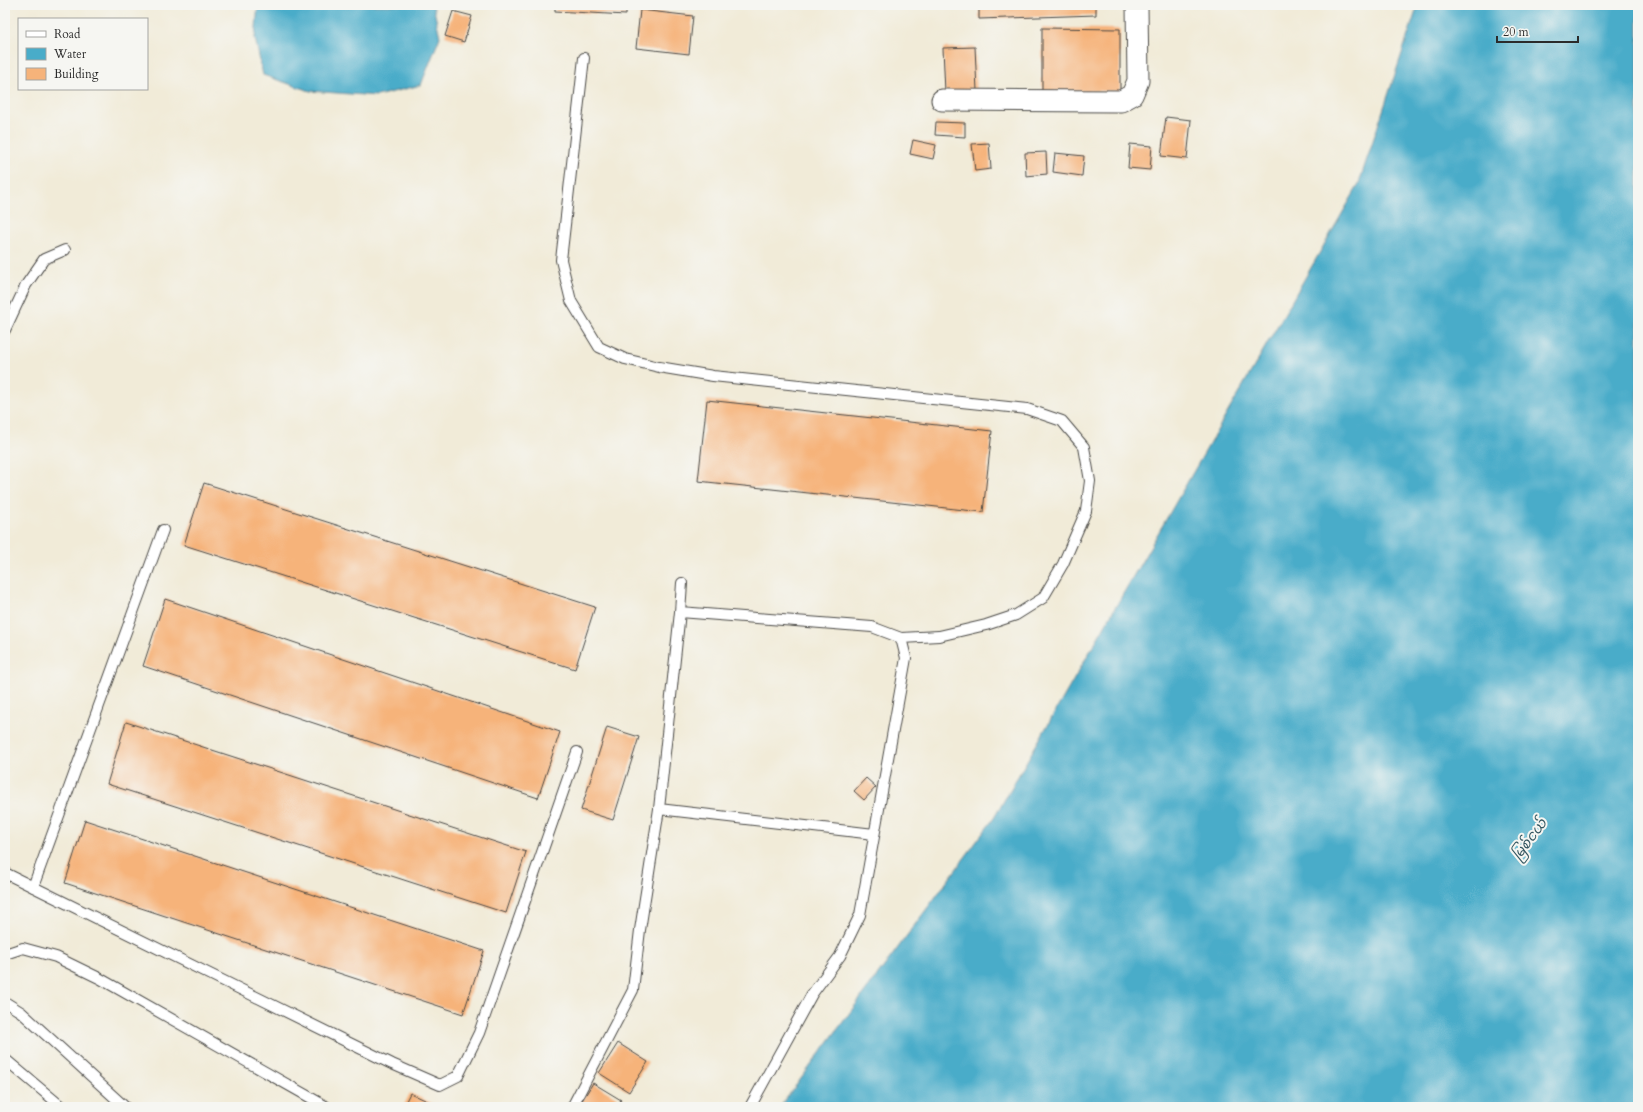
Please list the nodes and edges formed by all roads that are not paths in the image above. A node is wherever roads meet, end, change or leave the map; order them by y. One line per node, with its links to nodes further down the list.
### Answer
1 (1137, 5): 3 (street)
2 (584, 58): 9 (lane)
3 (942, 100)
4 (65, 250): 5 (lane)
5 (5, 330)
6 (162, 530): 14 (lane)
7 (682, 583): 8 (lane)
8 (680, 612): 9 (lane); 11 (lane)
9 (901, 638): 12 (lane)
10 (577, 752): 14 (lane)
11 (659, 809): 12 (lane); 21 (lane)
12 (874, 834): 22 (lane)
13 (5, 873): 14 (lane)
14 (33, 887)
15 (5, 954): 20 (lane)
16 (5, 1002): 19 (lane)
17 (5, 1060): 18 (lane)
18 (62, 1107)
19 (125, 1107)
20 (327, 1107)
21 (572, 1107)
22 (750, 1107)

